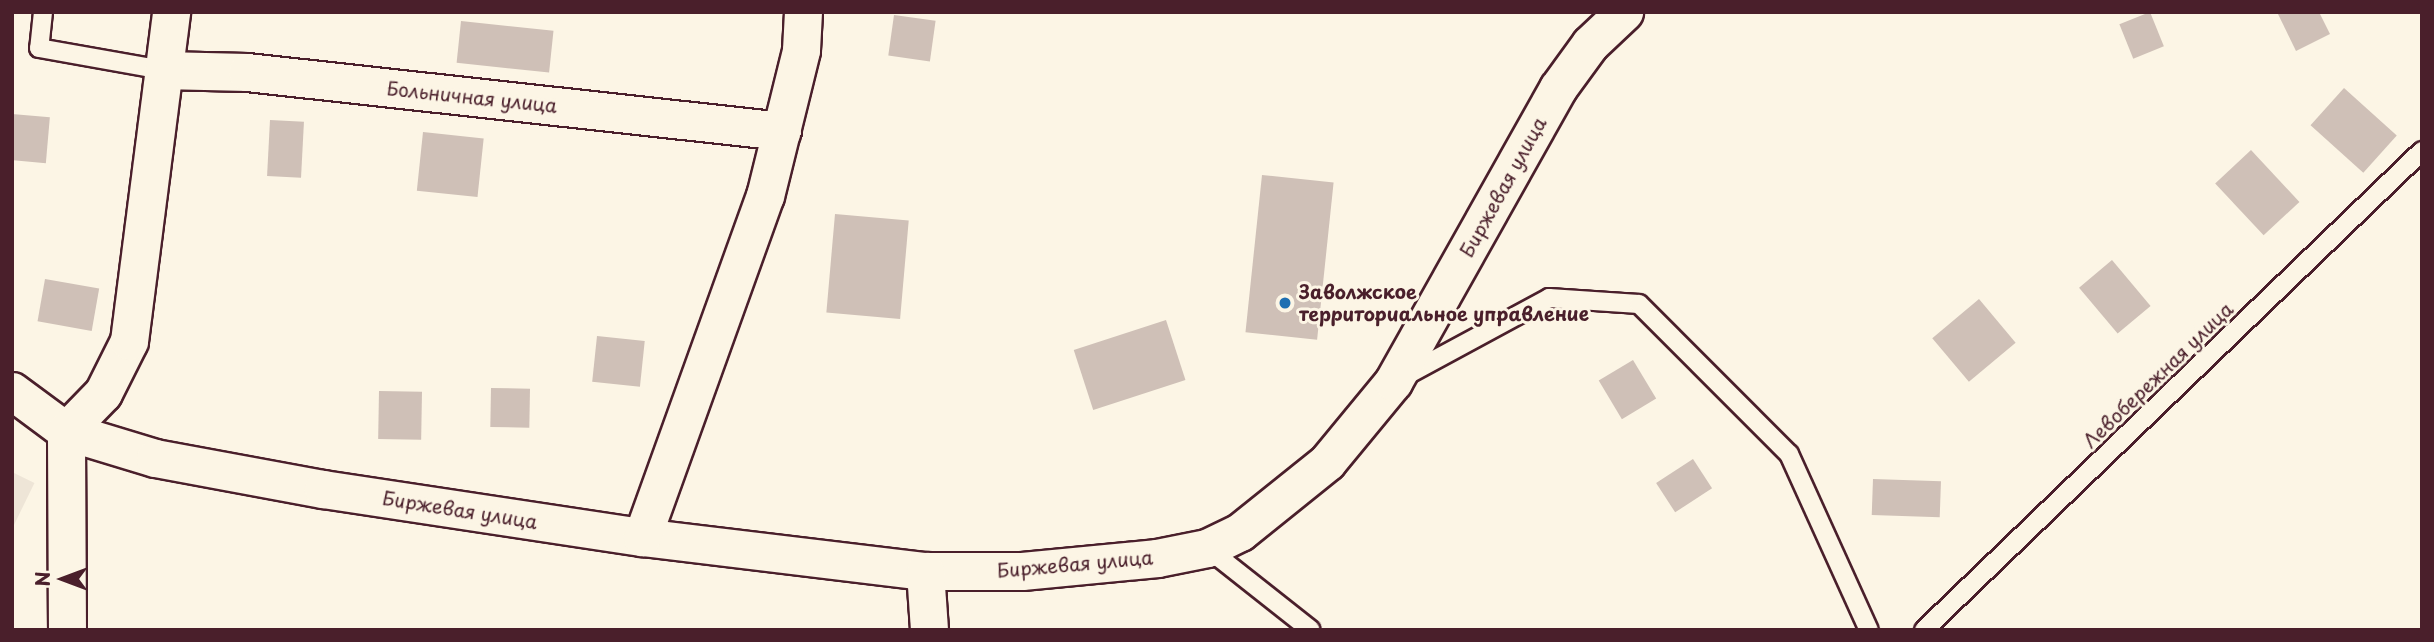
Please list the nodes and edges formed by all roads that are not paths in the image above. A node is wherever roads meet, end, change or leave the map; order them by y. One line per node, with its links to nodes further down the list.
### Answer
1 (43, 12): 5 (lane)
2 (171, 12): 5 (street)
3 (803, 12): 6 (street)
4 (1624, 12): 8 (street, Биржевая улица)
5 (162, 70): 6 (street, Больничная улица); 10 (street)
6 (782, 131): 11 (street)
7 (2422, 151): 18 (lane, Левобережная улица)
8 (1393, 382): 12 (street, Биржевая улица); 17 (lane)
9 (12, 391): 10 (street, Биржевая улица)
10 (66, 431): 11 (street, Биржевая улица); 14 (street)
11 (642, 537): 13 (street, Биржевая улица)
12 (1207, 548): 13 (street, Биржевая улица); 16 (lane)
13 (925, 572): 15 (street)
14 (67, 630)
15 (929, 630)
16 (1311, 630)
17 (1869, 630)
18 (1924, 630)

